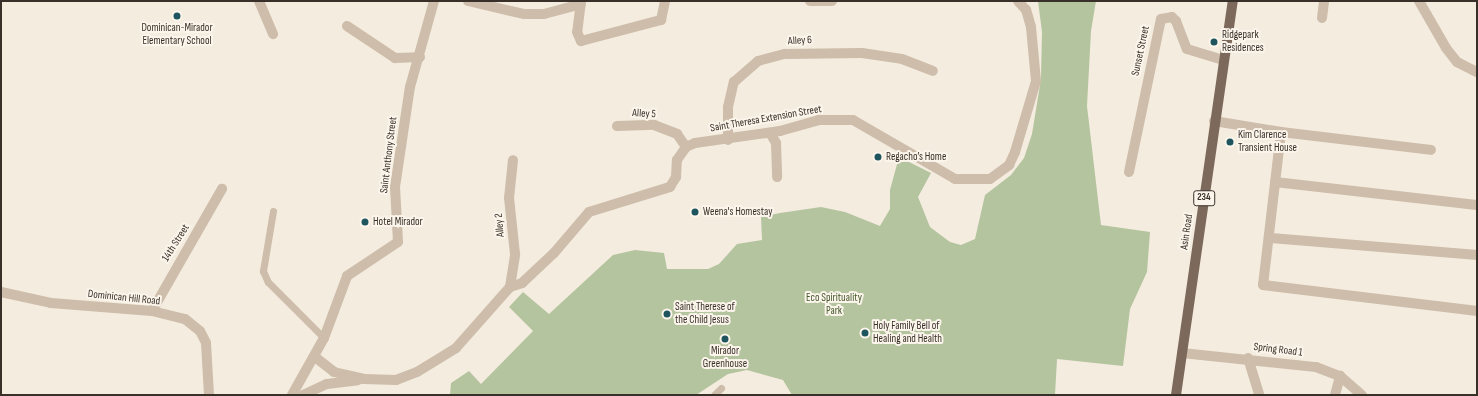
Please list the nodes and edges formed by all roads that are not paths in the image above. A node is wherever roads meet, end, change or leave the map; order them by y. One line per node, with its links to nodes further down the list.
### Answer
1 (259, 1): 15 (street)
2 (434, 1): 16 (street, Saint Anthony Street)
3 (468, 1): 12 (street)
4 (665, 1): 11 (street)
5 (810, 1): 6 (street)
6 (832, 1)
7 (1018, 1): 23 (street, Saint Theresa Extension Street)
8 (1233, 1): 17 (main road, Asin Road / 234)
9 (1324, 1): 13 (street)
10 (1420, 1): 19 (street)
11 (581, 2): 12 (street)
12 (485, 3)
13 (1322, 18)
14 (347, 26): 16 (street)
15 (273, 34)
16 (420, 57): 40 (street, Saint Anthony Street)
17 (1222, 60): 20 (main road, Asin Road / 234); 28 (street, Sunset Street)
18 (933, 71): 24 (street, Alley 6)
19 (1477, 72)
20 (1214, 121): 22 (street); 41 (main road, Asin Road / 234)
21 (617, 126): 25 (street, Alley 5)
22 (1281, 132): 26 (street); 30 (street)
23 (770, 133): 24 (street, Saint Theresa Extension Street); 29 (street)
24 (728, 140): 25 (street, Saint Theresa Extension Street)
25 (686, 147): 36 (street)
26 (1431, 150)
27 (513, 160): 36 (street, Alley 2)
28 (1129, 172)
29 (777, 177)
30 (1274, 182): 32 (street); 34 (street)
31 (222, 189): 38 (street, 14th Street)
32 (1477, 204)
33 (273, 211): 40 (lane)
34 (1271, 238): 35 (street); 39 (street)
35 (1477, 255)
36 (510, 287): 45 (street)
37 (1, 292): 38 (street, Dominican Hill Road)
38 (152, 311): 47 (street, Dominican Hill Road)
39 (1477, 311)
40 (324, 338): 42 (street, Saint Anthony Street)
41 (1182, 353): 43 (street, Spring Road 1); 51 (main road, Asin Road / 234)
42 (315, 356): 45 (street); 48 (street, Saint Anthony Street)
43 (1248, 358): 44 (street, Spring Road 1); 52 (street)
44 (1340, 376): 53 (street); 54 (street, Spring Road 1)
45 (364, 380): 49 (street)
46 (720, 388): 50 (lane)
47 (209, 395)
48 (292, 395)
49 (303, 395)
50 (714, 395)
51 (1176, 395)
52 (1260, 395)
53 (1335, 395)
54 (1362, 395)

